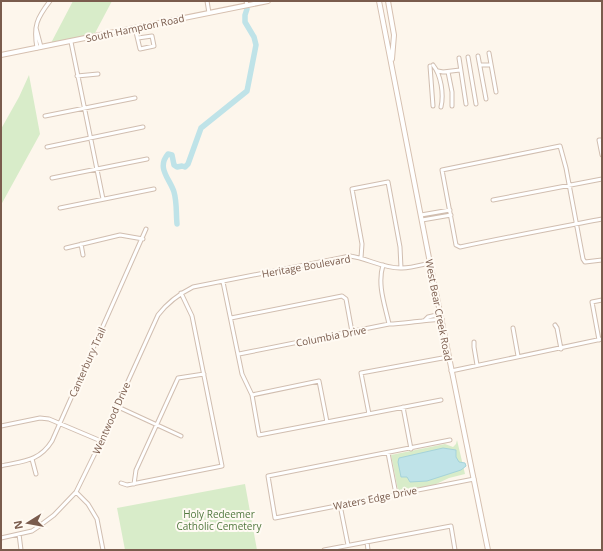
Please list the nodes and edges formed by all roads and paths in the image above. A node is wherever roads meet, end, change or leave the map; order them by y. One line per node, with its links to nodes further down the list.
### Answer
1 (50, 1): 11 (street)
2 (207, 1): 7 (street)
3 (268, 1): 6 (main road, South Hampton Road)
4 (379, 1): 19 (main road, West Bear Creek Road)
5 (388, 1): 19 (main road, West Bear Creek Road)
6 (246, 3): 7 (main road, South Hampton Road)
7 (209, 13): 8 (main road, South Hampton Road)
8 (135, 28): 9 (street); 10 (main road, South Hampton Road)
9 (138, 38): 9 (street)
10 (71, 42): 11 (main road, South Hampton Road); 24 (street)
11 (39, 47): 13 (main road, South Hampton Road)
12 (489, 53): 17 (street)
13 (1, 55)
14 (478, 56): 18 (street)
15 (468, 57): 29 (street)
16 (459, 58): 20 (street)
17 (491, 64): 18 (street); 25 (street)
18 (481, 65): 27 (street)
19 (393, 70): 51 (main road, West Bear Creek Road)
20 (460, 70): 22 (street); 28 (street)
21 (438, 72): 22 (street); 30 (street); 32 (street)
22 (448, 72): 31 (street)
23 (98, 74): 24 (street)
24 (77, 76): 33 (street)
25 (496, 92)
26 (135, 98): 33 (street)
27 (486, 99)
28 (466, 104)
29 (476, 104)
30 (433, 106)
31 (452, 106)
32 (441, 107)
33 (84, 108): 34 (street); 36 (street)
34 (45, 116)
35 (143, 127): 36 (street)
36 (90, 139): 38 (street); 41 (street)
37 (601, 140): 39 (street)
38 (47, 147)
39 (602, 155)
40 (147, 159): 41 (street)
41 (96, 168): 42 (street); 46 (street)
42 (52, 178)
43 (602, 179): 44 (street)
44 (569, 185): 47 (street); 49 (street); 53 (street)
45 (154, 189): 46 (street)
46 (103, 199): 48 (street)
47 (492, 200)
48 (60, 208)
49 (450, 210): 50 (street); 51 (street)
50 (451, 214): 51 (street); 53 (street)
51 (421, 217): 61 (main road, West Bear Creek Road)
52 (602, 219): 53 (street)
53 (577, 224): 60 (street)
54 (146, 229): 55 (street, Canterbury Trail)
55 (143, 239): 56 (street); 89 (street, Canterbury Trail)
56 (81, 244): 57 (street); 58 (street)
57 (66, 248)
58 (82, 255)
59 (361, 258): 62 (street, Heritage Boulevard); 63 (street); 64 (street, Heritage Boulevard)
60 (602, 260)
61 (430, 263): 63 (street, Heritage Boulevard); 68 (main road, West Bear Creek Road)
62 (383, 265): 63 (street, Heritage Boulevard); 70 (street)
63 (401, 268)
64 (223, 282): 65 (street, Heritage Boulevard); 69 (street)
65 (206, 285): 66 (street, Wentwood Drive)
66 (181, 293): 82 (street); 85 (street, Wentwood Drive)
67 (602, 300): 74 (street)
68 (441, 317): 70 (street, Columbia Drive); 79 (main road, West Bear Creek Road)
69 (231, 318): 73 (street); 77 (street)
70 (389, 324): 73 (street, Columbia Drive)
71 (555, 325): 76 (street)
72 (513, 328): 78 (street)
73 (352, 332): 77 (street, Columbia Drive)
74 (601, 340): 76 (street)
75 (474, 342): 80 (street)
76 (561, 349): 78 (street)
77 (239, 354): 83 (street)
78 (518, 356): 80 (street)
79 (448, 357): 81 (main road, West Bear Creek Road); 87 (street)
80 (477, 365): 81 (street)
81 (451, 371): 100 (main road, West Bear Creek Road)
82 (204, 374): 90 (street); 102 (street)
83 (252, 395): 88 (street); 88 (street)
84 (441, 400): 86 (street)
85 (116, 406): 90 (street); 94 (street, Wentwood Drive)
86 (403, 407): 87 (street); 95 (street)
87 (369, 414): 88 (street)
88 (327, 422)
89 (60, 423): 91 (street); 94 (street); 97 (street, Canterbury Trail)
90 (157, 425): 92 (street); 102 (street)
91 (1, 426)
92 (181, 436)
93 (450, 440): 95 (street)
94 (101, 441): 103 (street, Wentwood Drive)
95 (411, 448): 96 (street)
96 (388, 453): 104 (street); 105 (street, Waters Edge Drive)
97 (32, 460): 98 (street, Canterbury Trail); 99 (street)
98 (1, 466)
99 (36, 474)
100 (474, 479): 104 (street, Waters Edge Drive); 115 (main road, West Bear Creek Road)
101 (121, 483): 102 (street)
102 (134, 484)
103 (76, 492): 106 (street, Wentwood Drive); 111 (street)
104 (396, 494): 105 (street, Waters Edge Drive)
105 (340, 505): 109 (street)
106 (19, 534): 107 (street, Wentwood Drive); 110 (street)
107 (1, 538)
108 (366, 542): 109 (street); 113 (street); 114 (street)
109 (348, 546): 112 (street)
110 (21, 550)
111 (103, 550)
112 (324, 550)
113 (368, 550)
114 (456, 550)
115 (488, 550)

